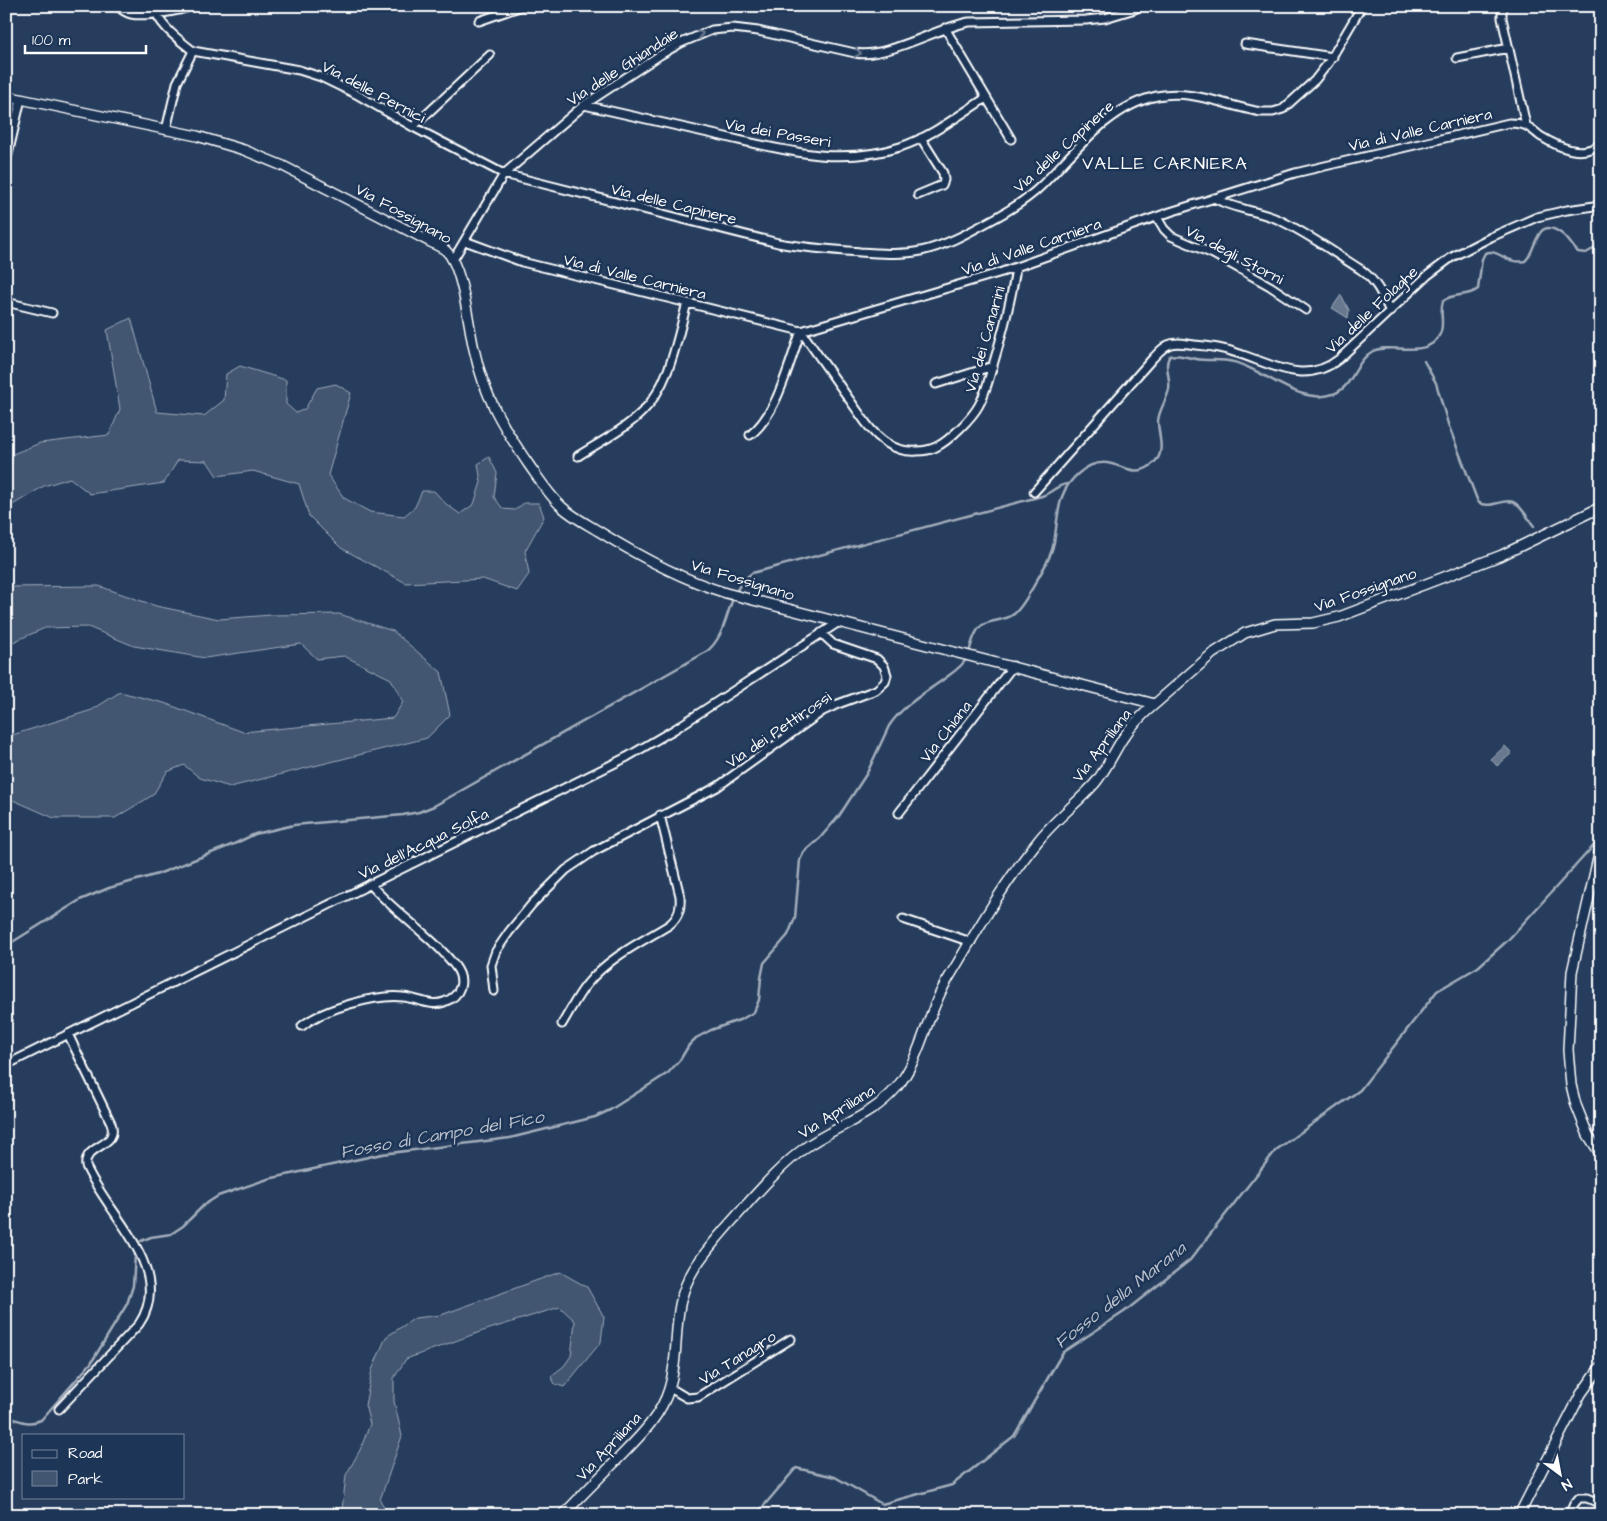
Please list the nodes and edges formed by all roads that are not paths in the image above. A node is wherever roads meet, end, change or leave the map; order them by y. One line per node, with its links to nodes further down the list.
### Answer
1 (118, 6): 7 (street)
2 (192, 6): 7 (street)
3 (522, 6): 8 (street)
4 (1362, 6): 14 (street, Via delle Capinere)
5 (1504, 6): 11 (street)
6 (1135, 9): 9 (street, Via delle Ghiandaie)
7 (155, 10): 12 (street)
8 (479, 22)
9 (945, 28): 17 (street); 19 (street, Via delle Ghiandaie, one-way to 9)
10 (1245, 44): 14 (street)
11 (1509, 48): 15 (street); 20 (street)
12 (193, 51): 21 (street, Via delle Pernici); 22 (street)
13 (490, 55): 21 (street)
14 (1332, 57): 27 (street, Via delle Capinere)
15 (1457, 58)
16 (6, 96): 18 (street, Via Fossignano)
17 (986, 98): 23 (street, Via dei Passeri); 24 (street)
18 (21, 99): 22 (street, Via Fossignano); 26 (street)
19 (584, 105): 23 (street, Via dei Passeri); 27 (street, Via delle Ghiandaie)
20 (1526, 126): 25 (street, Via di Valle Carniera); 29 (street, Via di Valle Carniera)
21 (413, 128): 27 (street, Via delle Pernici)
22 (166, 130): 33 (street, Via Fossignano)
23 (920, 138): 28 (street)
24 (1010, 139)
25 (1601, 143)
26 (6, 163)
27 (504, 174): 32 (street, Via delle Ghiandaie)
28 (918, 195)
29 (1214, 198): 31 (street, Via di Valle Carniera); 38 (street)
30 (1601, 205): 38 (street, Via delle Folaghe)
31 (1157, 217): 34 (street, Via di Valle Carniera); 37 (street, Via degli Storni)
32 (465, 241): 33 (street, Via delle Ghiandaie); 36 (street, Via di Valle Carniera)
33 (454, 260): 47 (street, Via Fossignano)
34 (1016, 268): 40 (street, Via di Valle Carniera); 41 (street, Via dei Canarini)
35 (6, 302): 39 (street)
36 (687, 303): 40 (street, Via di Valle Carniera); 44 (street)
37 (1306, 310)
38 (1390, 312): 45 (street, Via delle Folaghe)
39 (52, 313)
40 (801, 331): 41 (street, Via dei Canarini); 43 (street)
41 (992, 366): 42 (street)
42 (936, 384)
43 (750, 436)
44 (578, 456)
45 (1034, 492)
46 (1601, 507): 50 (street, Via Fossignano)
47 (839, 622): 48 (street, Via dell'Acqua Solfa); 49 (street, Via Fossignano)
48 (820, 633): 52 (street, Via dei Pettirossi); 54 (street, Via dell'Acqua Solfa)
49 (1013, 666): 50 (street, Via Fossignano); 51 (street, Via Chiana)
50 (1155, 704): 56 (street, Via Apriliana)
51 (899, 813)
52 (660, 816): 57 (street, Via dei Pettirossi); 58 (street)
53 (1601, 845): 62 (street)
54 (370, 884): 59 (street); 60 (street, Via dell'Acqua Solfa)
55 (903, 919): 56 (street)
56 (971, 942): 65 (street, Via Apriliana)
57 (494, 991)
58 (562, 1024)
59 (302, 1026)
60 (68, 1034): 61 (street, Via dell'Acqua Solfa); 66 (street)
61 (6, 1064)
62 (1601, 1155)
63 (792, 1339): 65 (street, Via Tanagro)
64 (1601, 1366): 69 (street)
65 (670, 1388): 68 (street, Via Apriliana)
66 (59, 1409)
67 (1601, 1504): 70 (street)
68 (563, 1515)
69 (1519, 1515)
70 (1569, 1515)

